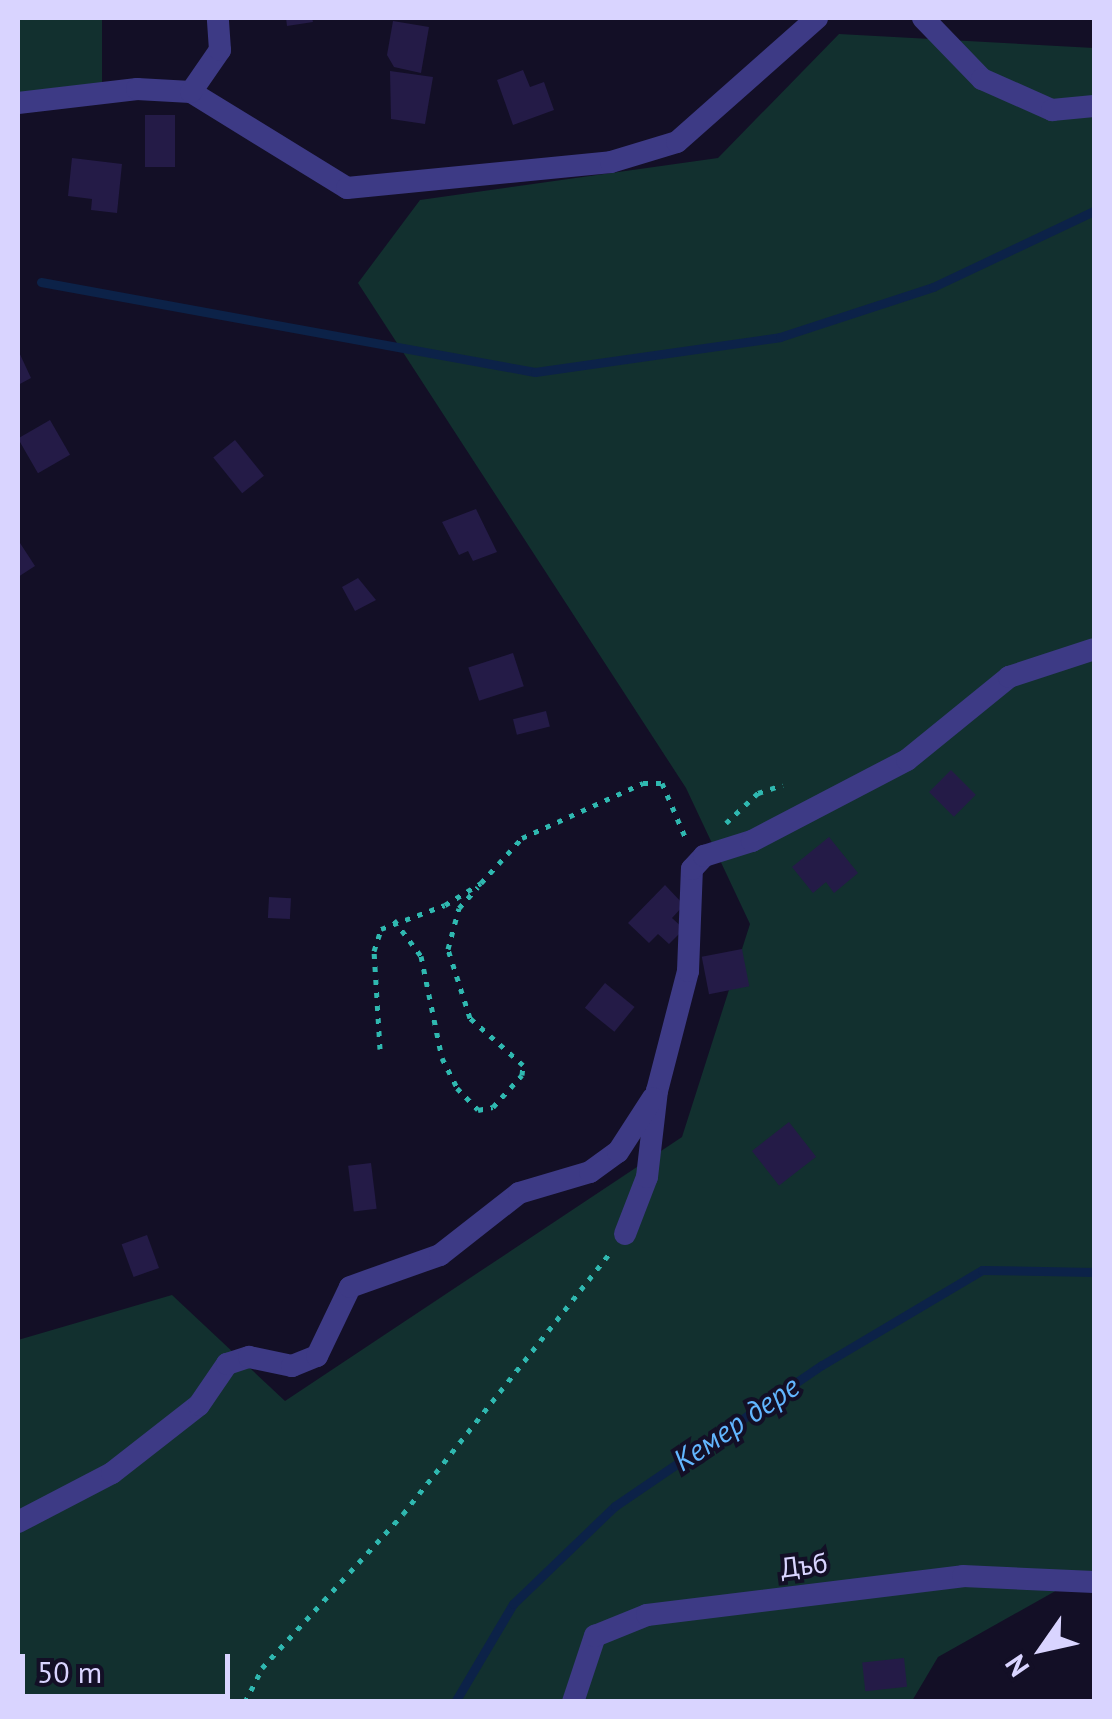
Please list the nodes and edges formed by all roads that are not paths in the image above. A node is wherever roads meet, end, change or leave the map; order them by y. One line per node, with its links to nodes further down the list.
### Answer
1 (218, 18): 4 (street)
2 (817, 18): 4 (street)
3 (923, 18): 6 (street)
4 (191, 92): 5 (street)
5 (18, 103)
6 (1094, 106)
7 (1094, 649): 8 (street)
8 (657, 1091): 9 (street); 10 (street)
9 (625, 1234)
10 (18, 1522)
11 (1094, 1582): 12 (street, Дъб)
12 (573, 1702)

